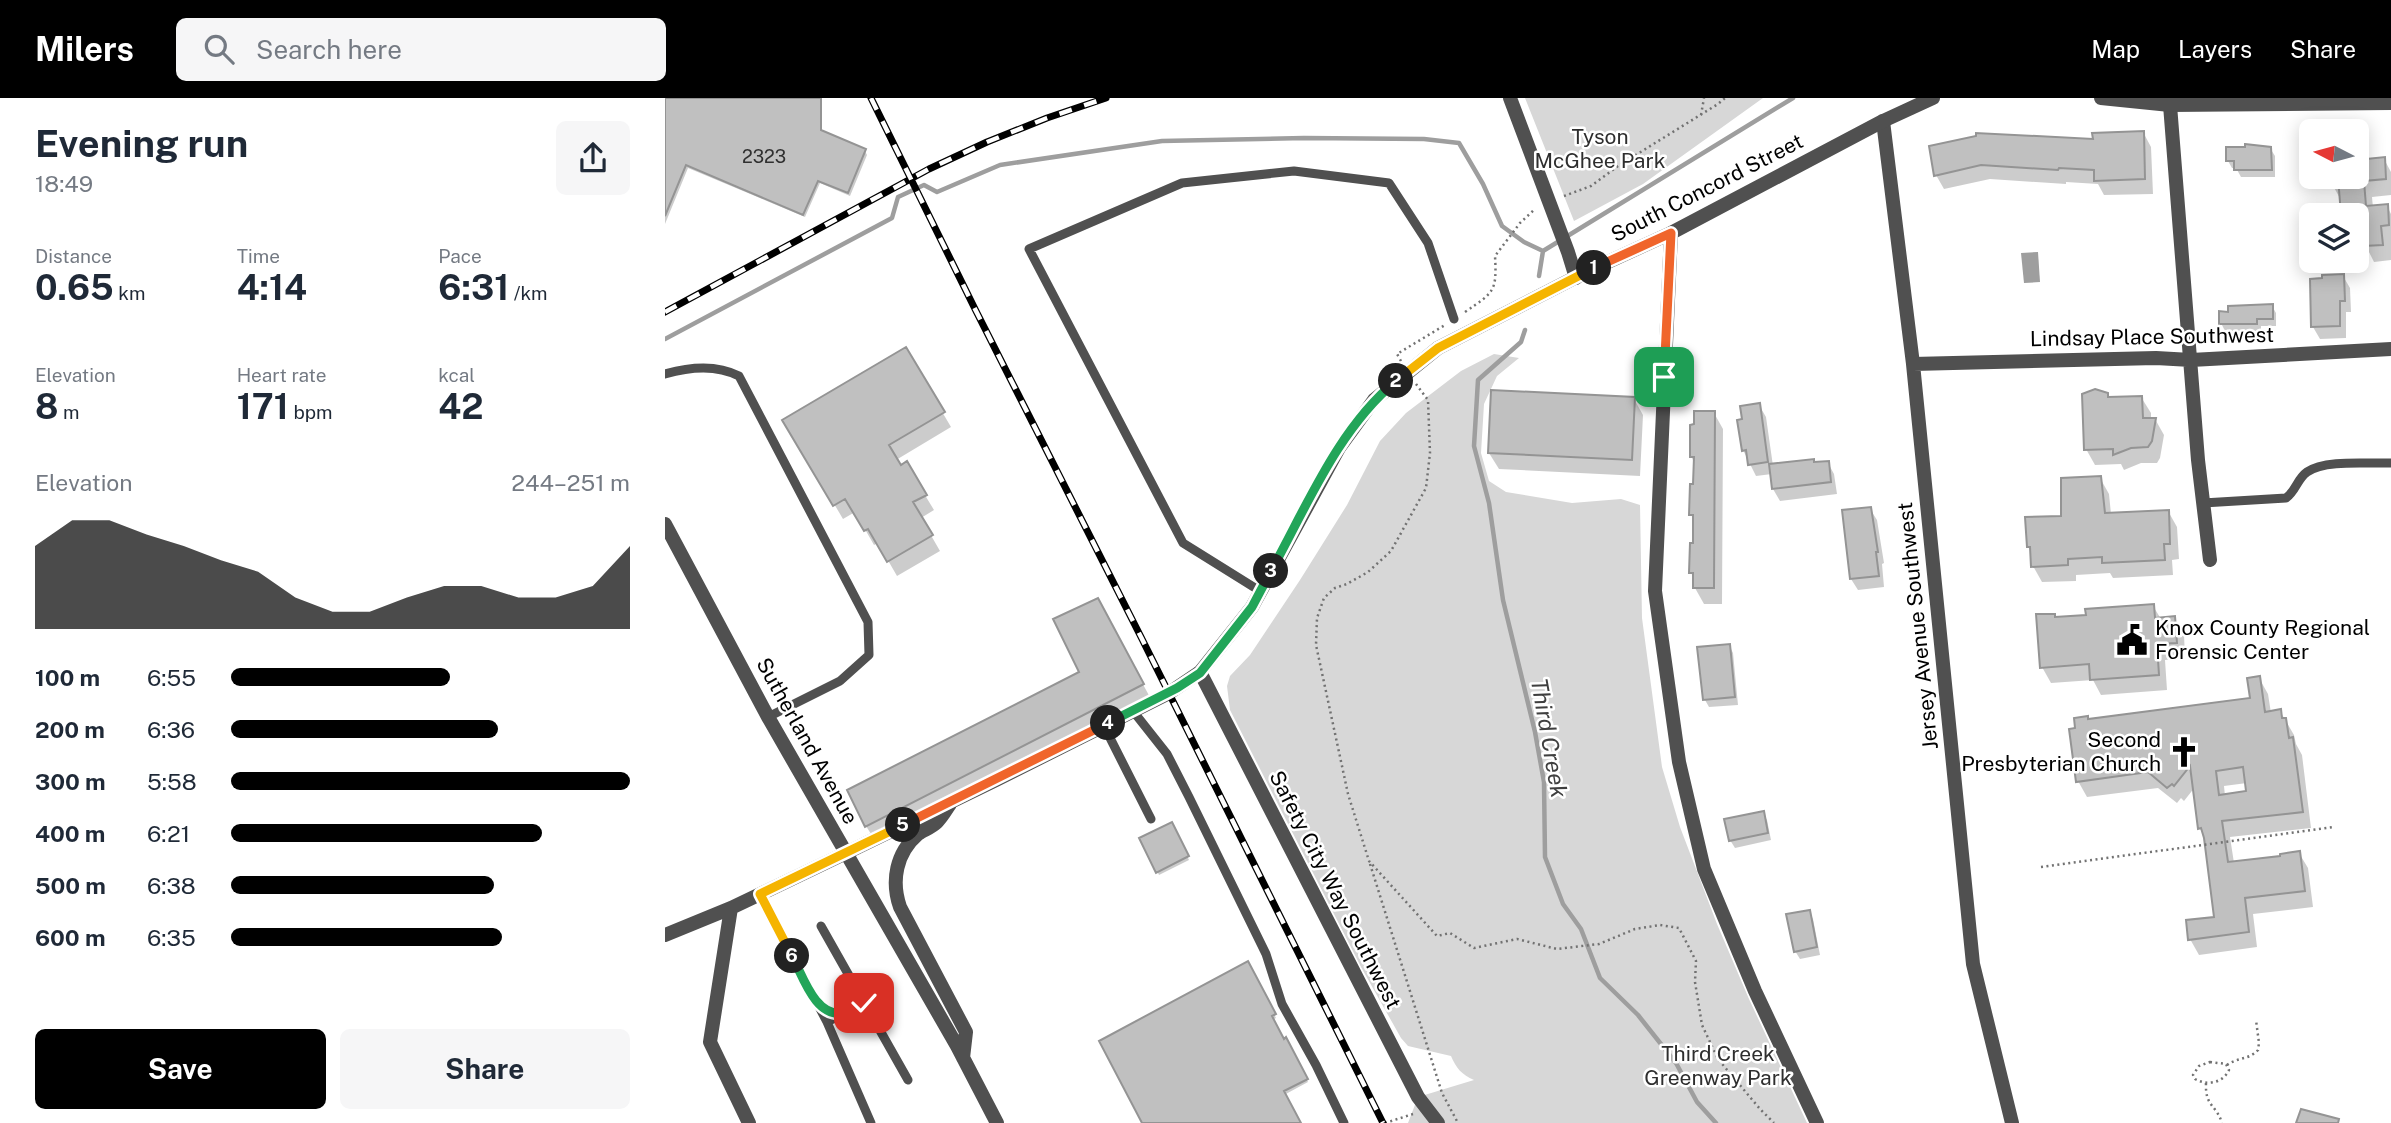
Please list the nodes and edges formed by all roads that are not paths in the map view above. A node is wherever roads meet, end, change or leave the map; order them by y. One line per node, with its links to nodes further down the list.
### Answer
1 (1510, 98): 8 (street)
2 (1933, 98): 6 (street, South Concord Street)
3 (2101, 98): 5 (street)
4 (2391, 103): 5 (street)
5 (2170, 105): 11 (street)
6 (1883, 121): 7 (street, South Concord Street); 12 (street, Jersey Avenue Southwest)
7 (1671, 233): 8 (street, South Concord Street); 41 (street)
8 (1576, 278): 18 (street, South Concord Street)
9 (1454, 319): 18 (lane)
10 (2391, 349): 11 (street, Lindsay Place Southwest)
11 (2191, 360): 12 (street, Lindsay Place Southwest); 15 (street)
12 (1913, 364): 42 (street, Jersey Avenue Southwest)
13 (665, 374): 21 (lane)
14 (2391, 463): 15 (lane)
15 (2203, 503): 17 (street)
16 (665, 524): 21 (street, Sutherland Avenue)
17 (2210, 560)
18 (1261, 591): 19 (street, South Concord Street)
19 (1200, 673): 20 (street, South Concord Street); 40 (street, Safety City Way Southwest)
20 (1133, 711): 22 (street, South Concord Street); 39 (lane)
21 (768, 717): 25 (street, Sutherland Avenue)
22 (1104, 726): 23 (street, South Concord Street); 24 (lane)
23 (951, 802): 25 (street, South Concord Street); 34 (street)
24 (1151, 819)
25 (846, 853): 26 (street, South Concord Street); 34 (street, Sutherland Avenue)
26 (760, 894): 27 (street, South Concord Street); 30 (lane)
27 (731, 908): 29 (street, South Concord Street); 36 (street)
28 (821, 926): 31 (lane)
29 (665, 935)
30 (817, 1003): 32 (lane); 33 (lane)
31 (864, 1003): 32 (lane); 35 (lane)
32 (845, 1013): 33 (lane)
33 (827, 1022): 37 (lane)
34 (963, 1058): 38 (street, Sutherland Avenue)
35 (908, 1080)
36 (749, 1123)
37 (871, 1123)
38 (997, 1123)
39 (1344, 1123)
40 (1438, 1123)
41 (1817, 1123)
42 (2012, 1123)

